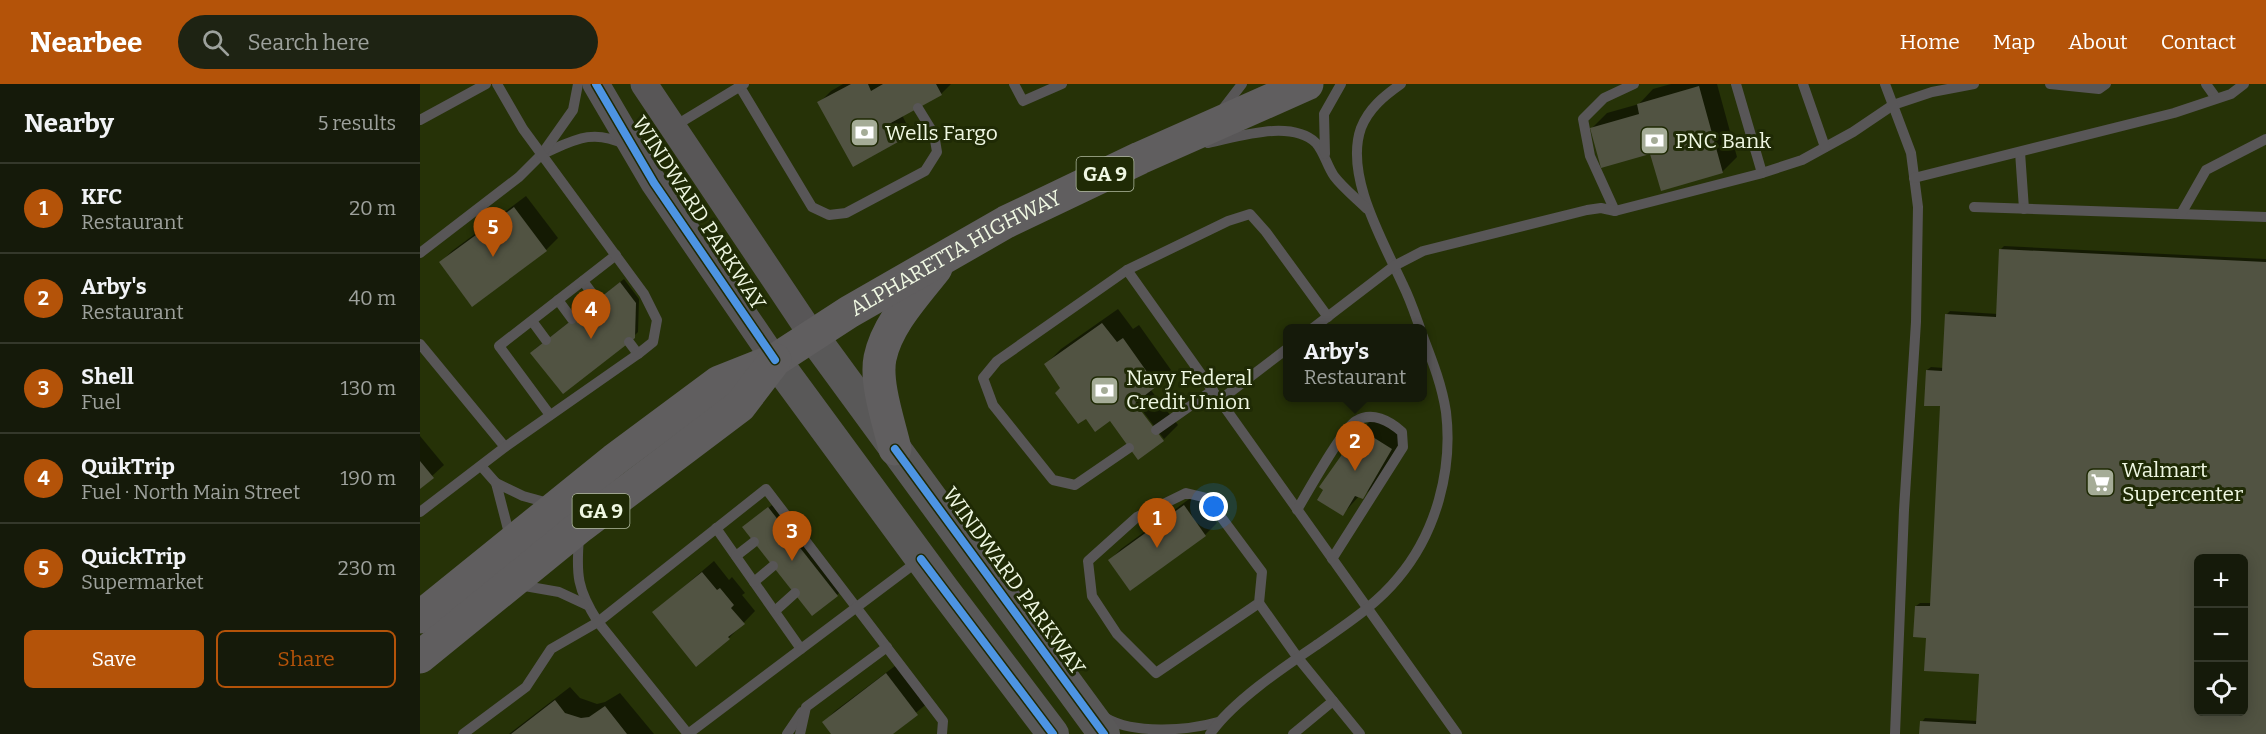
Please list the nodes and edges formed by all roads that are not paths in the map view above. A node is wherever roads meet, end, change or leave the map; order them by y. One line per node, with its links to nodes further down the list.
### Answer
1 (486, 84): 25 (lane)
2 (497, 84): 32 (lane)
3 (578, 84): 32 (lane)
4 (596, 84): 30 (street, WINDWARD PARKWAY)
5 (644, 84): 27 (street, WINDWARD PARKWAY)
6 (1014, 84): 7 (lane)
7 (1062, 84)
8 (1242, 84): 26 (lane)
9 (1308, 84): 26 (main road, ALPHARETTA HIGHWAY / GA 9)
10 (1341, 84): 34 (lane)
11 (1401, 84): 38 (lane)
12 (1634, 84): 40 (lane)
13 (1736, 84): 35 (lane)
14 (1803, 84): 29 (lane)
15 (1885, 84): 23 (lane)
16 (1974, 84): 23 (lane)
17 (2050, 84): 18 (lane)
18 (2106, 84)
19 (2206, 84): 22 (lane)
20 (2244, 84): 22 (lane)
21 (742, 85): 24 (lane); 27 (lane)
22 (2216, 98): 31 (lane)
23 (1893, 105): 29 (lane); 36 (lane)
24 (918, 108)
25 (420, 120)
26 (1210, 127): 33 (main road, ALPHARETTA HIGHWAY / GA 9)
27 (673, 128): 56 (street, WINDWARD PARKWAY)
28 (2266, 139): 41 (lane)
29 (1825, 147): 35 (lane)
30 (634, 148): 32 (lane); 63 (street, WINDWARD PARKWAY)
31 (2020, 152): 36 (lane); 39 (lane)
32 (542, 154): 43 (lane); 44 (lane)
33 (1140, 158): 34 (lane); 45 (main road, ALPHARETTA HIGHWAY / GA 9)
34 (1325, 159): 38 (lane)
35 (1762, 173): 40 (lane)
36 (1914, 178): 116 (lane)
37 (1974, 207): 39 (lane)
38 (1368, 209): 46 (lane)
39 (2025, 209): 41 (lane)
40 (1615, 211): 46 (lane)
41 (2181, 214): 42 (lane)
42 (2266, 217)
43 (420, 253)
44 (616, 255): 48 (lane); 62 (lane)
45 (946, 256): 56 (main road, ALPHARETTA HIGHWAY / GA 9); 72 (main road)
46 (1394, 266): 51 (lane); 55 (lane)
47 (1127, 270): 51 (lane); 66 (lane); 71 (lane)
48 (583, 281): 49 (lane); 50 (lane)
49 (558, 300): 52 (lane); 53 (lane)
50 (597, 300)
51 (1328, 317): 54 (lane)
52 (572, 320)
53 (532, 321): 57 (lane); 68 (lane)
54 (1318, 324)
55 (1418, 324)
56 (812, 335): 63 (main road, ALPHARETTA HIGHWAY / GA 9); 72 (main road, WINDWARD PARKWAY)
57 (546, 340)
58 (629, 342): 62 (lane)
59 (420, 344): 70 (lane)
60 (1427, 347): 91 (lane)
61 (1283, 351): 67 (lane)
62 (638, 354): 65 (lane)
63 (775, 360): 77 (main road, GA 9); 82 (main road, WINDWARD PARKWAY)
64 (604, 362): 65 (lane)
65 (612, 372): 68 (lane)
66 (1213, 390): 67 (lane); 69 (lane)
67 (1220, 400): 75 (lane)
68 (550, 416): 70 (lane)
69 (1156, 430)
70 (505, 447): 73 (lane)
71 (1129, 448)
72 (895, 449): 99 (main road, WINDWARD PARKWAY)
73 (481, 466): 74 (lane); 76 (lane)
74 (496, 483): 77 (lane); 80 (lane)
75 (1297, 510): 83 (lane); 83 (lane)
76 (420, 512)
77 (569, 516): 80 (main road, GA 9); 86 (main road, GA 9); 89 (lane)
78 (716, 528): 81 (lane); 90 (lane); 94 (lane)
79 (754, 542): 81 (lane)
80 (511, 544): 93 (main road, GA 9)
81 (736, 556): 85 (lane)
82 (921, 559): 90 (lane); 110 (main road, WINDWARD PARKWAY)
83 (1332, 559): 91 (lane)
84 (773, 566): 85 (lane)
85 (754, 582): 92 (lane)
86 (510, 585): 89 (lane); 97 (main road, GA 9)
87 (795, 593): 92 (lane)
88 (1259, 603): 88 (lane); 98 (lane)
89 (587, 605): 94 (lane)
90 (857, 607): 95 (lane); 96 (lane)
91 (1367, 609): 98 (lane); 115 (lane)
92 (775, 611): 96 (lane)
93 (420, 617)
94 (598, 622): 104 (lane); 105 (lane)
95 (887, 647): 101 (lane); 109 (lane)
96 (801, 649): 105 (lane)
97 (420, 657)
98 (1298, 658): 100 (lane); 103 (lane)
99 (1059, 673): 103 (lane); 111 (main road, WINDWARD PARKWAY)
100 (1333, 701): 113 (lane); 114 (lane)
101 (806, 707): 102 (lane); 106 (lane)
102 (803, 722): 107 (lane); 108 (lane)
103 (1218, 722): 112 (lane)
104 (463, 734)
105 (688, 734)
106 (787, 734)
107 (800, 734)
108 (809, 734)
109 (942, 734)
110 (1053, 734)
111 (1104, 734)
112 (1210, 734)
113 (1293, 734)
114 (1360, 734)
115 (1457, 734)
116 (1895, 734)

